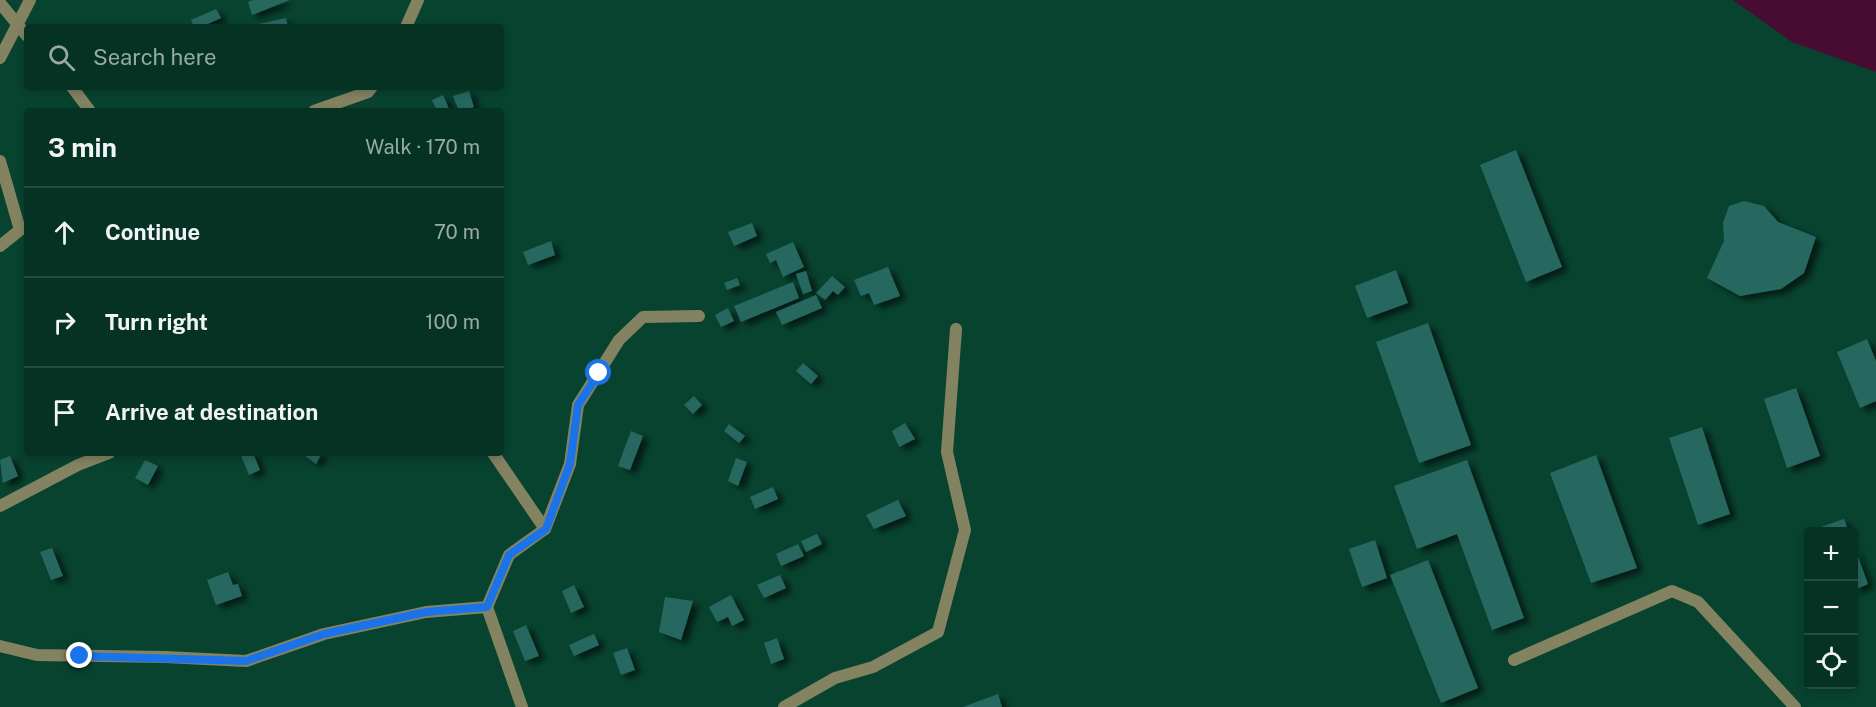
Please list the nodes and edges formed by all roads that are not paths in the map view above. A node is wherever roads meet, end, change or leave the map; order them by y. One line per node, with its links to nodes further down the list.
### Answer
1 (30, 0): 5 (street)
2 (418, 0): 4 (street)
3 (0, 3): 5 (street)
4 (407, 24)
5 (18, 26): 6 (street); 7 (street)
6 (24, 33)
7 (0, 58)
8 (74, 90): 10 (street)
9 (370, 90): 11 (street)
10 (88, 108)
11 (323, 108)
12 (0, 161): 14 (street)
13 (24, 224): 14 (street)
14 (20, 230): 15 (street)
15 (0, 246)
16 (699, 316): 21 (street)
17 (956, 329): 26 (street)
18 (101, 456): 20 (street)
19 (495, 456): 21 (street)
20 (0, 506)
21 (546, 529): 22 (street)
22 (487, 607): 23 (street); 25 (street)
23 (0, 646)
24 (1515, 660): 27 (street)
25 (522, 707)
26 (784, 707)
27 (1795, 707)

